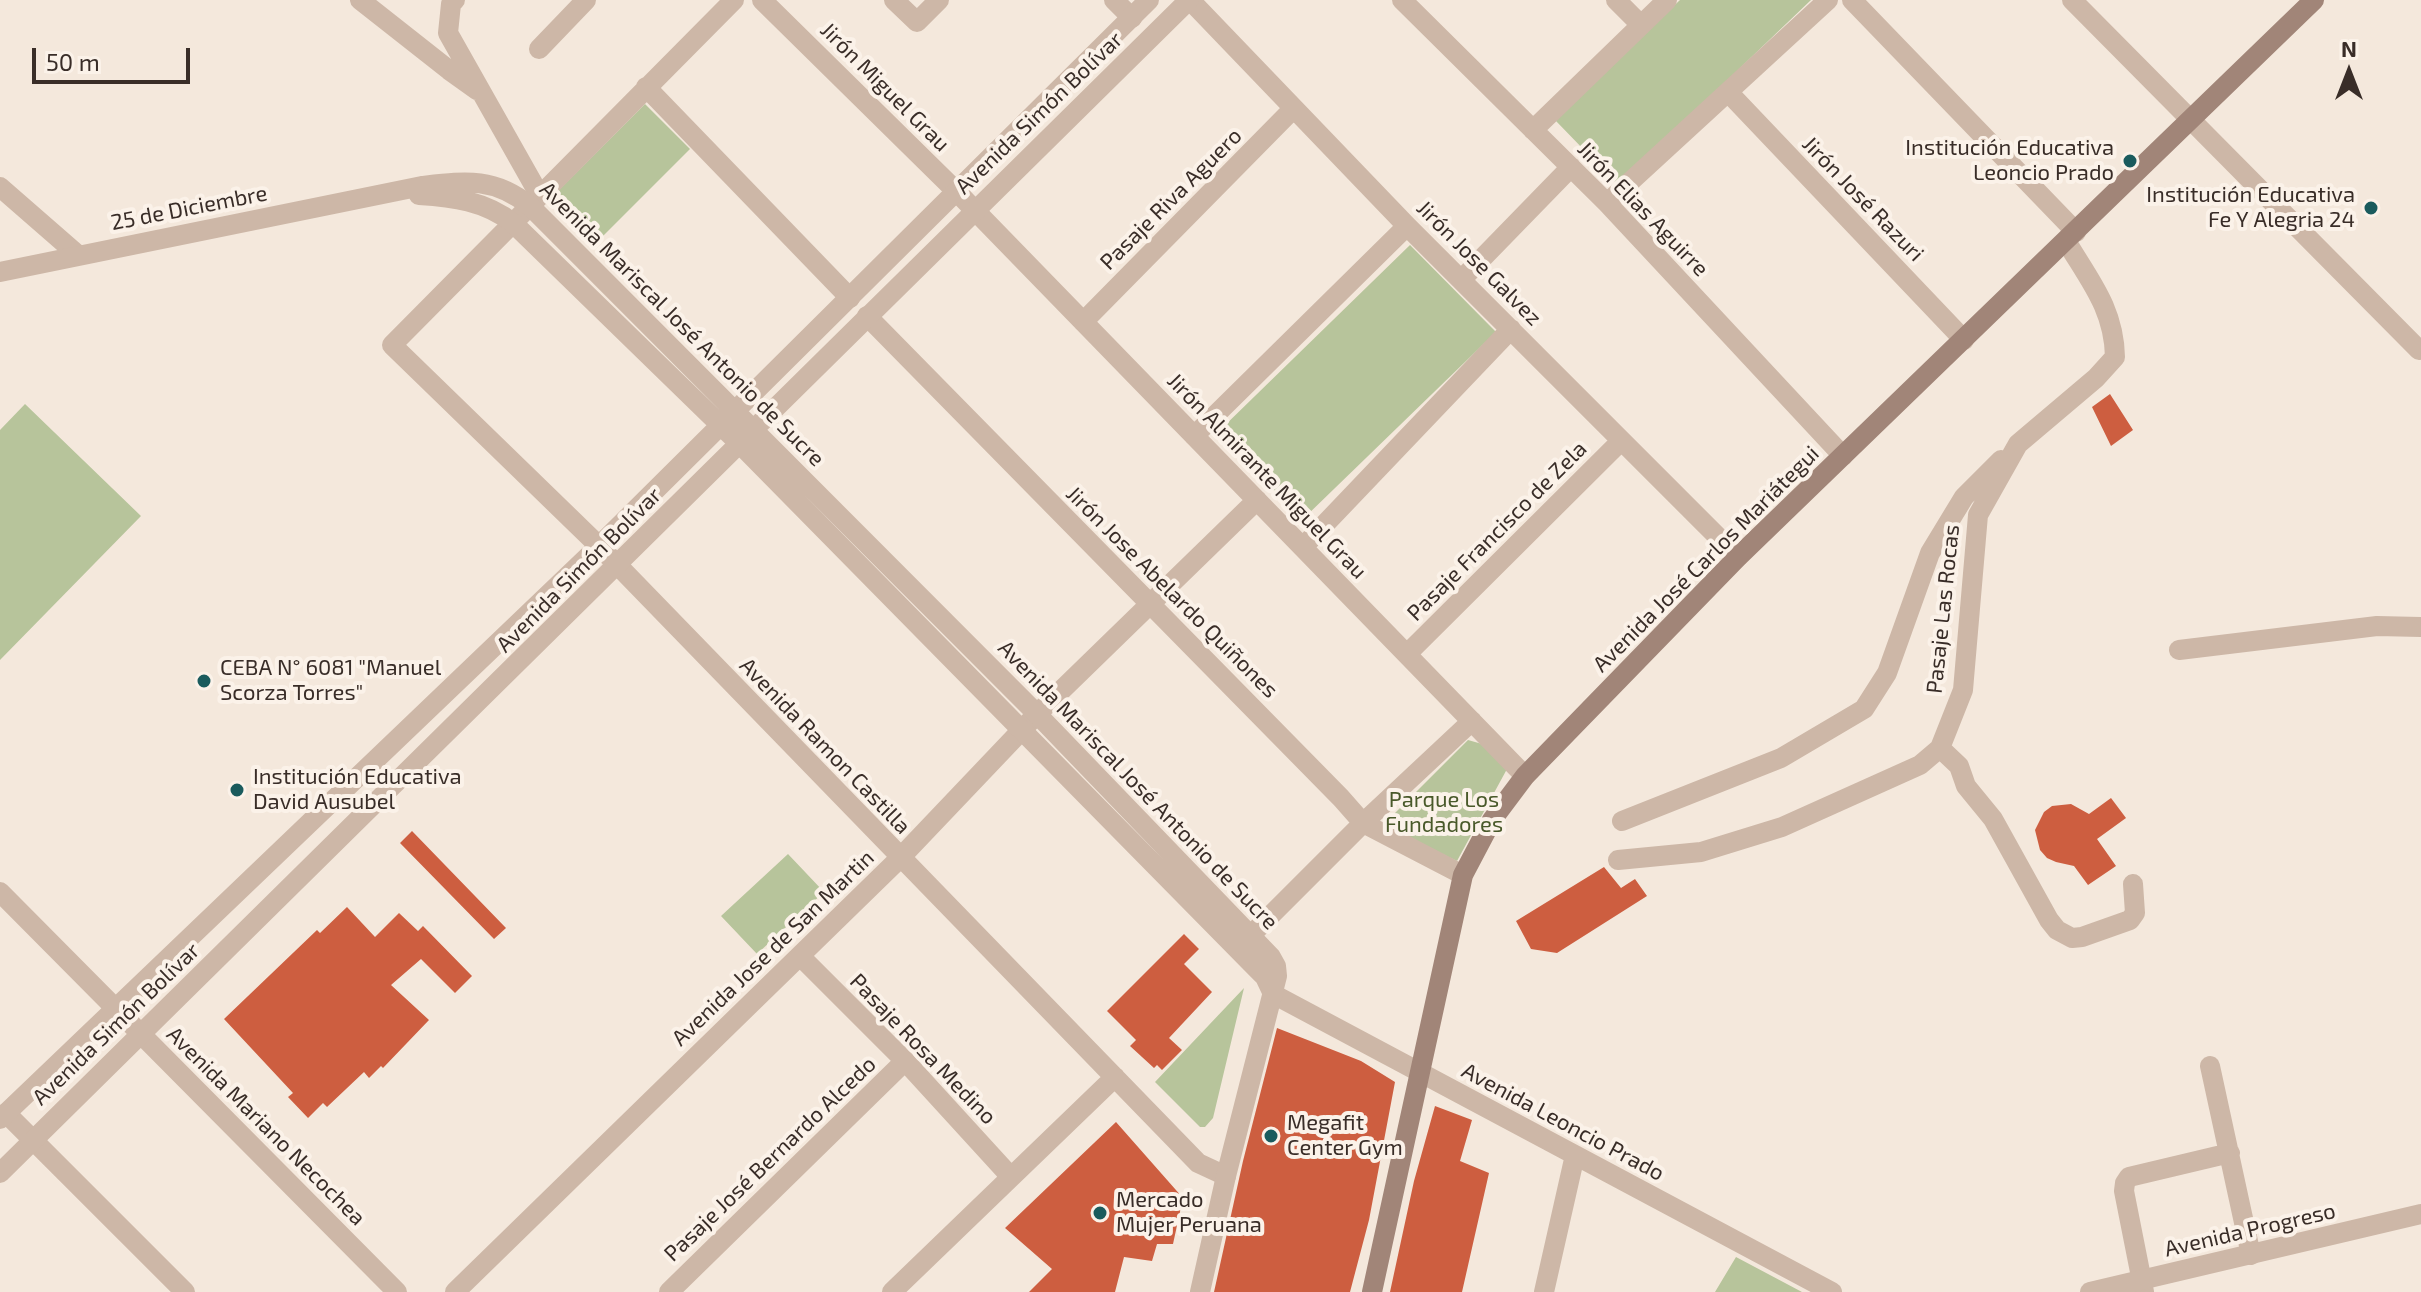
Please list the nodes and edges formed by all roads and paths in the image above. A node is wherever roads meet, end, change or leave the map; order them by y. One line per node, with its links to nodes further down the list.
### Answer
1 (360, 0): 22 (street)
2 (455, 0): 22 (street)
3 (586, 0): 20 (street)
4 (734, 0): 21 (street)
5 (762, 0): 29 (street, Jirón Miguel Grau)
6 (894, 0): 7 (street)
7 (939, 0)
8 (1114, 0): 18 (street)
9 (1149, 0): 18 (street, Avenida Simón Bolívar)
10 (1190, 0): 24 (street, Jirón Jose Galvez); 33 (street, Avenida Simón Bolívar)
11 (1402, 0): 26 (street, Jirón Elias Aguirre)
12 (1616, 0): 19 (street)
13 (1667, 0): 19 (street)
14 (1828, 0): 23 (street)
15 (1852, 0): 36 (street)
16 (2314, 0): 25 (main road, Avenida José Carlos Mariátegui)
17 (2074, 1): 25 (street)
18 (1132, 18): 29 (street, Avenida Simón Bolívar)
19 (1641, 25): 26 (street)
20 (539, 49)
21 (646, 87): 31 (street); 40 (street)
22 (481, 92): 31 (street)
23 (1728, 92): 32 (street); 44 (street, Jirón José Razuri)
24 (1293, 109): 35 (street, Jirón Jose Galvez); 42 (street, Pasaje Riva Aguero)
25 (2192, 120): 36 (main road, Avenida José Carlos Mariátegui); 45 (street)
26 (1533, 130): 27 (street, Jirón Elias Aguirre)
27 (1571, 167): 32 (street, Jirón Elias Aguirre); 39 (street)
28 (0, 187): 37 (street)
29 (957, 192): 33 (street, Jirón Miguel Grau); 40 (street, Avenida Simón Bolívar)
30 (388, 193): 31 (street, Avenida Mariscal José Antonio de Sucre); 34 (street, Avenida Mariscal José Antonio de Sucre); 37 (street, 25 de Diciembre)
31 (535, 201): 34 (street); 46 (street, Avenida Mariscal José Antonio de Sucre)
32 (1607, 203): 53 (street, Jirón Elias Aguirre)
33 (974, 210): 41 (street, Avenida Simón Bolívar); 42 (street, Jirón Almirante Miguel Grau)
34 (513, 223): 47 (street, Avenida Mariscal José Antonio de Sucre); 55 (street, Avenida Ramon Castilla)
35 (1407, 226): 39 (street, Jirón Jose Galvez); 49 (street)
36 (2071, 236): 44 (main road, Avenida José Carlos Mariátegui); 52 (street, Pasaje Las Rocas)
37 (78, 255): 38 (street, 25 de Diciembre)
38 (0, 272)
39 (1462, 279): 43 (street, Jirón Jose Galvez)
40 (850, 298): 46 (street, Avenida Simón Bolívar)
41 (867, 316): 48 (street, Avenida Simón Bolívar); 59 (street, Jirón Jose Abelardo Quiñones)
42 (1083, 322): 49 (street, Jirón Almirante Miguel Grau)
43 (1511, 329): 50 (street, Jirón Jose Galvez); 56 (street)
44 (1964, 340): 53 (main road, Avenida José Carlos Mariátegui)
45 (2419, 350)
46 (737, 410): 47 (street, Avenida Simón Bolívar); 48 (street, Avenida Mariscal José Antonio de Sucre)
47 (721, 425): 51 (street, Avenida Mariscal José Antonio de Sucre); 55 (street, Avenida Simón Bolívar)
48 (755, 429): 51 (street, Avenida Simón Bolívar); 63 (street, Avenida Mariscal José Antonio de Sucre)
49 (1194, 436): 54 (street, Jirón Almirante Miguel Grau)
50 (1621, 441): 57 (street, Jirón Jose Galvez); 62 (street, Pasaje Francisco de Zela)
51 (740, 444): 58 (street, Avenida Simón Bolívar); 65 (street, Avenida Mariscal José Antonio de Sucre)
52 (2018, 444): 66 (street, Pasaje Las Rocas); 68 (street)
53 (1843, 456): 57 (main road, Avenida José Carlos Mariátegui)
54 (1257, 500): 56 (street, Jirón Almirante Miguel Grau); 59 (street, Avenida Jose de San Martin)
55 (599, 546): 58 (street, Avenida Ramon Castilla); 70 (street, Avenida Simón Bolívar)
56 (1303, 547): 62 (street, Jirón Almirante Miguel Grau)
57 (1738, 557): 67 (main road, Avenida José Carlos Mariátegui)
58 (618, 566): 71 (street, Avenida Simón Bolívar); 72 (street, Avenida Ramon Castilla)
59 (1150, 604): 63 (street, Avenida Jose de San Martin); 69 (street, Jirón Jose Abelardo Quiñones)
60 (2421, 627): 61 (street)
61 (2179, 650)
62 (1407, 654): 64 (street, Jirón Almirante Miguel Grau)
63 (1037, 714): 65 (street, Avenida Jose de San Martin); 77 (street, Avenida Mariscal José Antonio de Sucre)
64 (1472, 721): 67 (street, Jirón Almirante Miguel Grau); 69 (street)
65 (1020, 731): 72 (street, Avenida Jose de San Martin); 77 (street, Avenida Mariscal José Antonio de Sucre)
66 (1940, 748): 73 (street); 75 (street)
67 (1525, 776): 74 (main road, Avenida José Carlos Mariátegui)
68 (1622, 821)
69 (1363, 823): 74 (street, Jirón Jose Abelardo Quiñones); 77 (street)
70 (300, 831): 71 (street); 80 (street, Avenida Simón Bolívar)
71 (324, 854): 81 (street, Avenida Simón Bolívar)
72 (900, 858): 78 (street, Avenida Jose de San Martin); 85 (street, Avenida Ramon Castilla)
73 (1618, 860)
74 (1463, 875): 84 (main road, Avenida José Carlos Mariátegui)
75 (2133, 884)
76 (0, 892): 80 (street, Avenida Mariano Necochea)
77 (1244, 942): 79 (street, Avenida Mariscal José Antonio de Sucre)
78 (800, 956): 82 (street, Pasaje Rosa Medino); 98 (street, Avenida Jose de San Martin)
79 (1273, 994): 84 (street, Avenida Leoncio Prado); 91 (street)
80 (115, 1008): 81 (street, Avenida Mariano Necochea); 86 (street, Avenida Simón Bolívar)
81 (141, 1034): 87 (street, Avenida Simón Bolívar); 97 (street, Avenida Mariano Necochea)
82 (905, 1061): 92 (street, Pasaje Rosa Medino); 99 (street, Pasaje José Bernardo Alcedo)
83 (2210, 1066): 88 (street)
84 (1421, 1073): 89 (street, Avenida Leoncio Prado); 102 (main road, Avenida José Carlos Mariátegui)
85 (1115, 1077): 91 (street, Avenida Ramon Castilla); 92 (street)
86 (3, 1116): 87 (street)
87 (32, 1139): 90 (street, Avenida Simón Bolívar); 96 (street)
88 (2230, 1153): 94 (street); 95 (street)
89 (1575, 1155): 103 (street); 104 (street, Avenida Leoncio Prado)
90 (0, 1173)
91 (1226, 1176): 101 (street)
92 (1011, 1177): 100 (street)
93 (2421, 1214): 94 (street, Avenida Progreso)
94 (2251, 1255): 95 (street, Avenida Progreso)
95 (2143, 1286): 105 (street, Avenida Progreso)
96 (185, 1292)
97 (397, 1292)
98 (455, 1292)
99 (669, 1292)
100 (892, 1292)
101 (1200, 1292)
102 (1372, 1292)
103 (1544, 1292)
104 (1832, 1292)
105 (2090, 1292)

